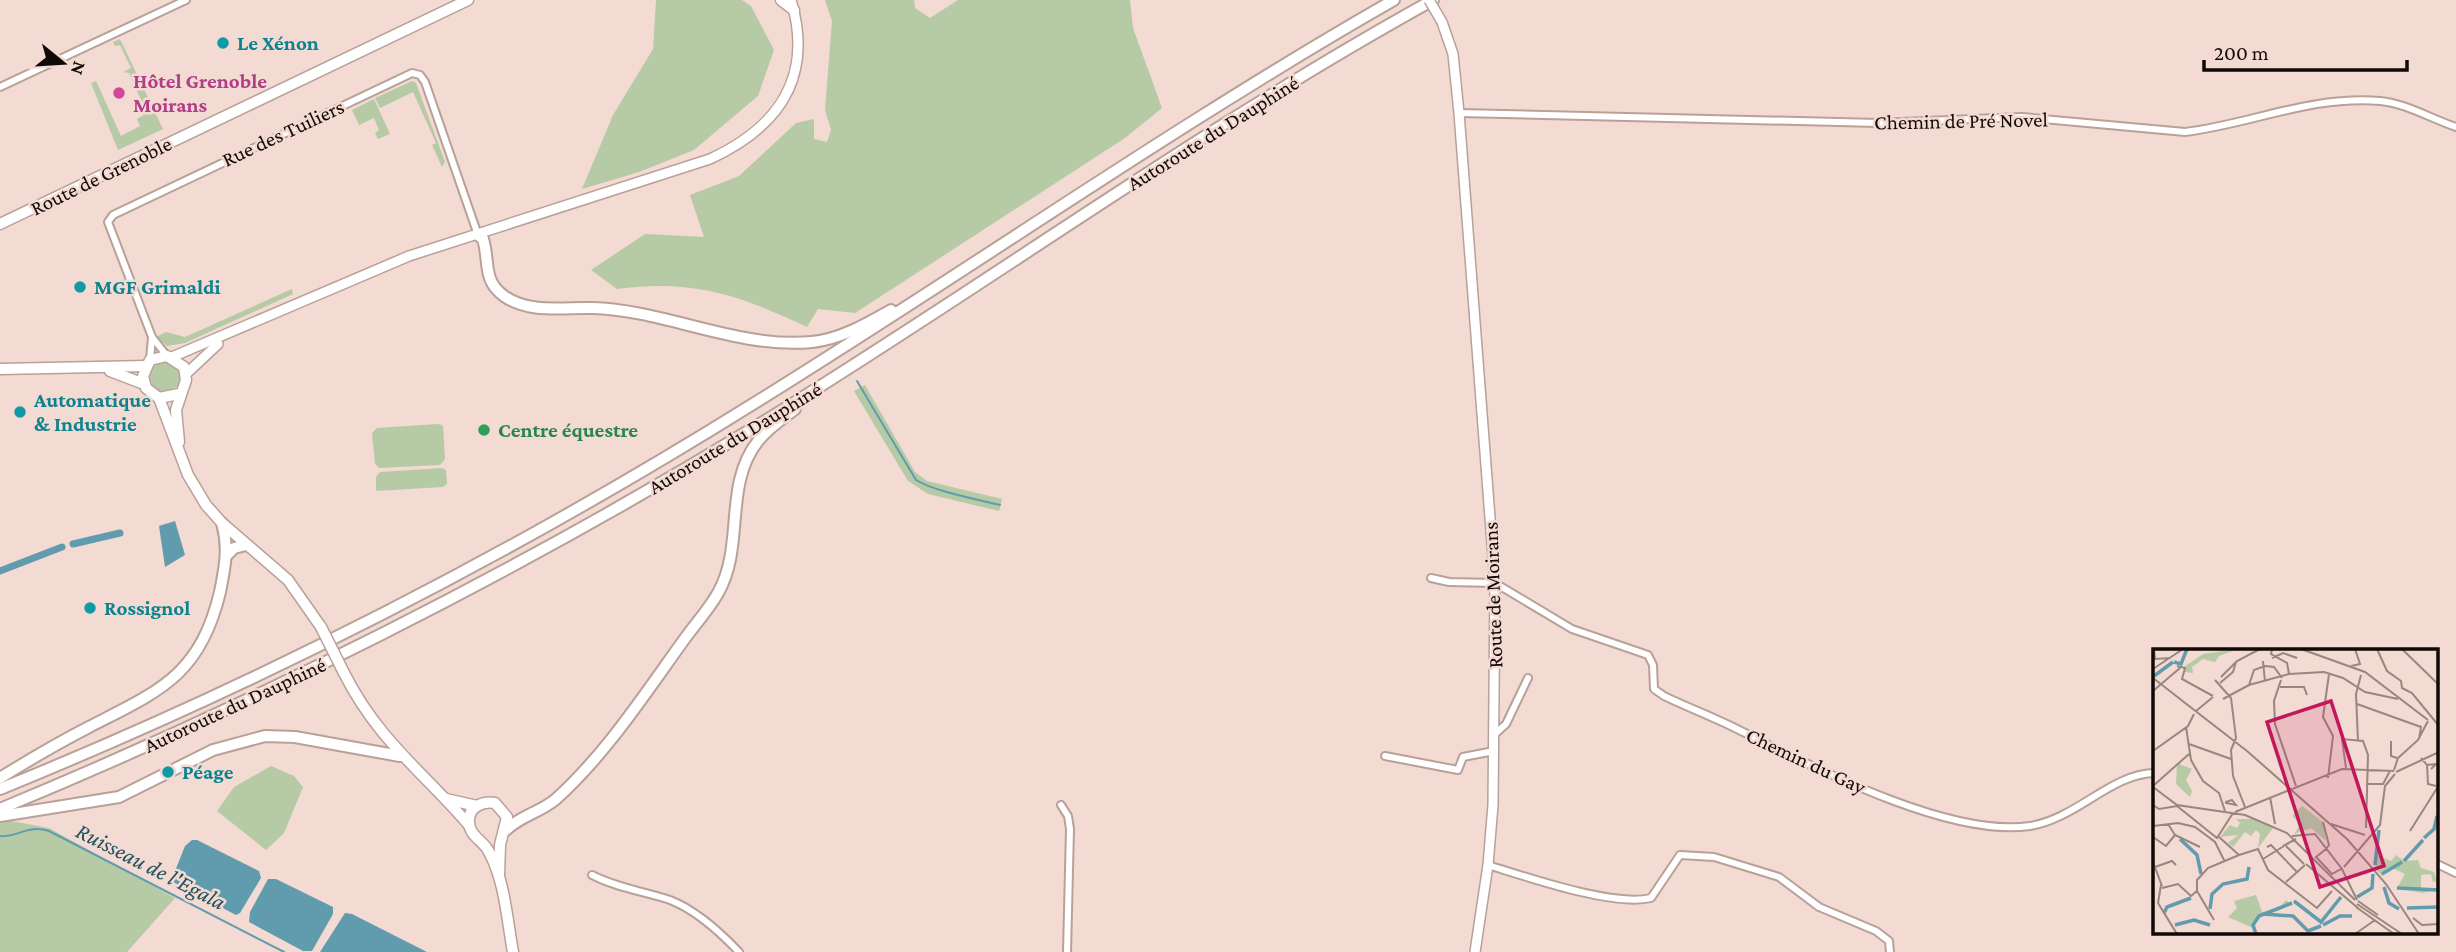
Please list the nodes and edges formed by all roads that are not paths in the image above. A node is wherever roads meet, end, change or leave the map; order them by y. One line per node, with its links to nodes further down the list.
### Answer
1 (186, 0): 7 (street)
2 (468, 0): 10 (main road, Route de Grenoble)
3 (781, 0): 6 (main road)
4 (1394, 0): 12 (highway, Autoroute du Dauphiné)
5 (1431, 0): 8 (street, Route de Moirans, bridge); 20 (highway, Autoroute du Dauphiné)
6 (792, 4): 11 (street)
7 (0, 87)
8 (1459, 113): 9 (street, Chemin de Pré Novel); 29 (street, Route de Moirans)
9 (2456, 127)
10 (0, 224)
11 (478, 235): 12 (highway); 13 (street); 14 (street, Rue des Tuiliers)
12 (962, 272): 37 (highway, Autoroute du Dauphiné)
13 (233, 334): 15 (street); 19 (street)
14 (152, 337): 15 (street, Rue des Tuiliers); 16 (street, Rue des Tuiliers)
15 (170, 356): 16 (main road); 19 (main road)
16 (148, 363): 17 (main road); 21 (main road)
17 (103, 368): 18 (main road); 21 (main road)
18 (0, 369)
19 (186, 374): 22 (main road)
20 (838, 375): 41 (highway, Autoroute du Dauphiné); 44 (highway)
21 (144, 384): 23 (main road)
22 (179, 394): 23 (main road); 24 (main road)
23 (159, 398): 24 (main road)
24 (179, 449): 25 (main road)
25 (222, 523): 26 (main road); 27 (highway)
26 (246, 545): 27 (highway); 33 (main road, bridge)
27 (227, 555): 36 (highway)
28 (1431, 578): 29 (street)
29 (1494, 583): 31 (street, Route de Moirans); 35 (street, Chemin du Gay)
30 (1528, 678): 31 (street)
31 (1495, 732): 32 (street, Route de Moirans)
32 (1494, 751): 34 (street); 47 (street, Route de Moirans)
33 (400, 756): 38 (main road); 42 (highway)
34 (1385, 757)
35 (2153, 773)
36 (0, 778)
37 (0, 789)
38 (443, 798): 40 (main road); 43 (main road)
39 (1061, 805): 53 (street)
40 (477, 806): 43 (main road); 44 (main road)
41 (0, 809)
42 (0, 816)
43 (468, 824): 45 (main road)
44 (504, 832): 45 (main road); 50 (main road)
45 (480, 840): 50 (main road)
46 (2438, 864): 48 (street)
47 (1488, 865): 54 (street, Route de Moirans); 55 (street)
48 (2456, 873)
49 (592, 875): 52 (street)
50 (499, 876): 51 (main road)
51 (513, 952)
52 (739, 952)
53 (1067, 952)
54 (1475, 952)
55 (1890, 952)

